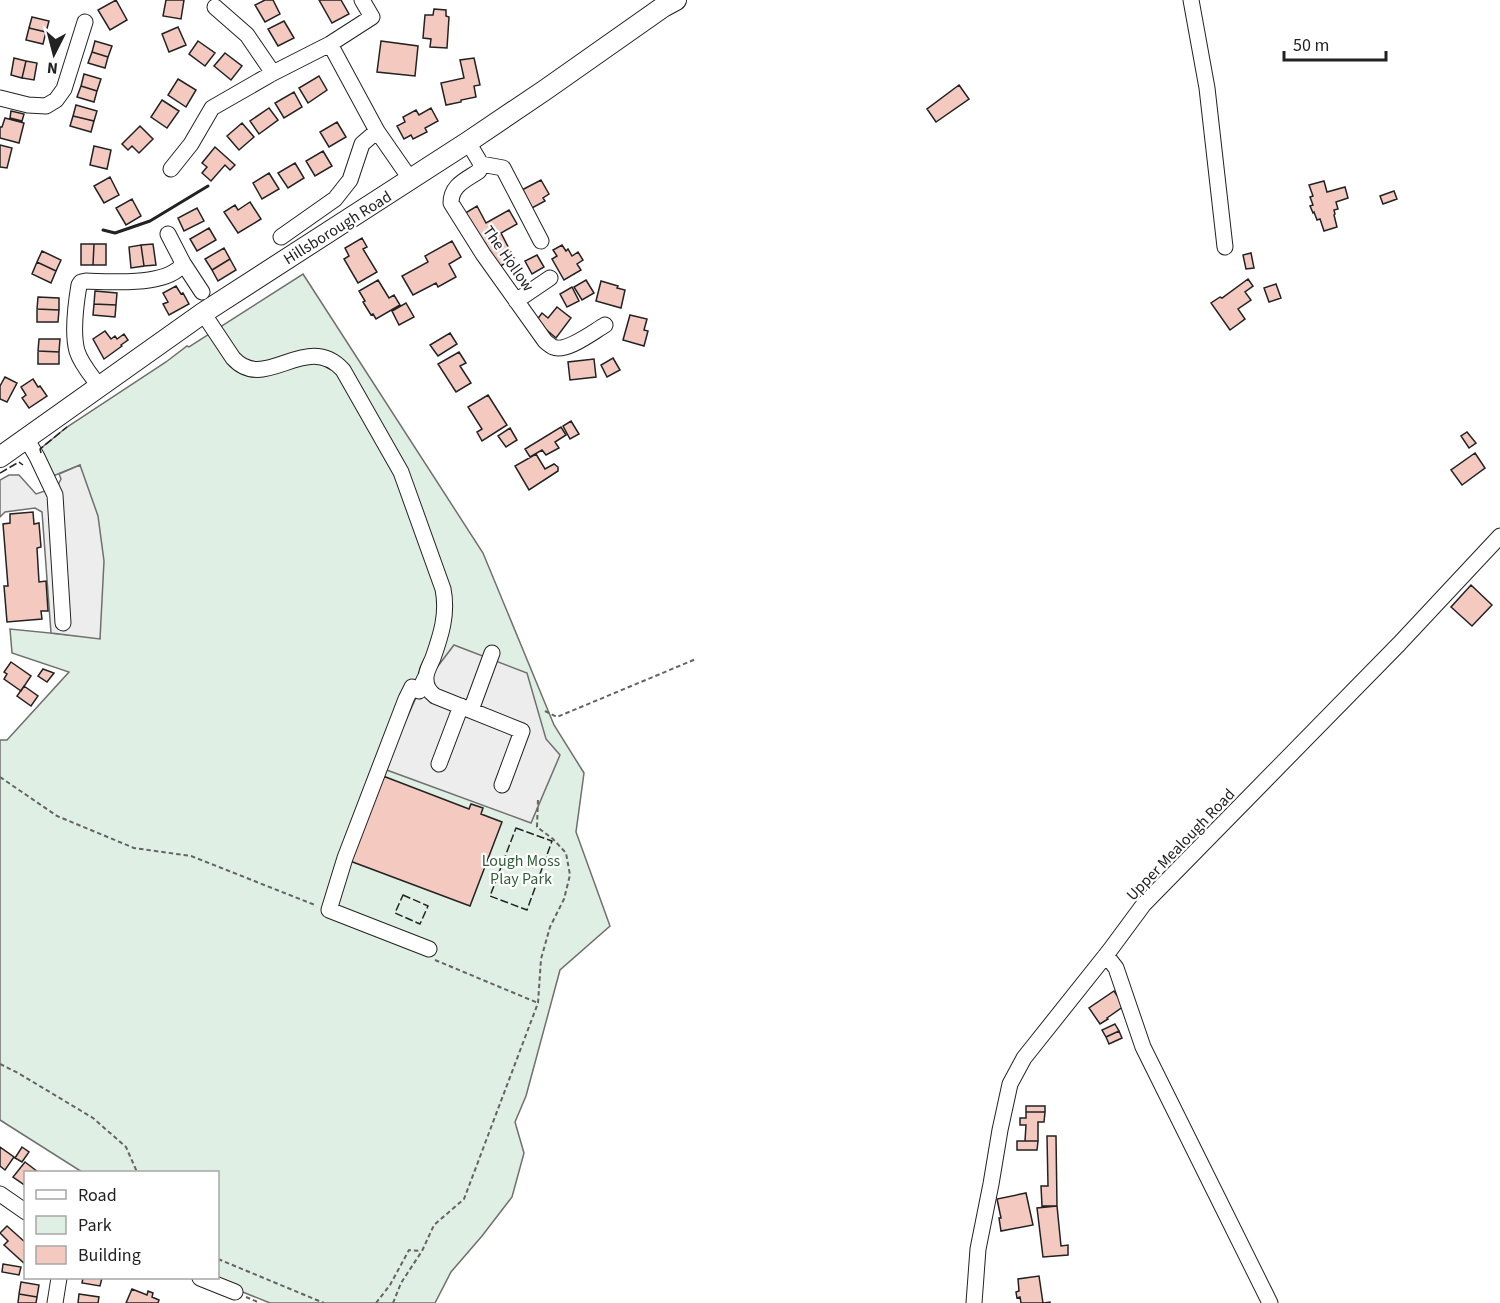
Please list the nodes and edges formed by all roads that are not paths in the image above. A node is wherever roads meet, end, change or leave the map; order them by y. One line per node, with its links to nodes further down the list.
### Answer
1 (362, 0): 6 (street)
2 (676, 0): 10 (main road, Hillsborough Road)
3 (1191, 0): 17 (street)
4 (215, 7): 7 (street)
5 (85, 22): 8 (street)
6 (330, 44): 7 (street); 9 (street)
7 (273, 72): 12 (street)
8 (0, 98)
9 (377, 131): 13 (street); 15 (street)
10 (468, 142): 11 (street); 13 (main road, Hillsborough Road)
11 (481, 164): 16 (street); 21 (street, The Hollow)
12 (171, 169)
13 (411, 180): 22 (main road, Hillsborough Road)
14 (168, 234): 18 (street)
15 (281, 237)
16 (541, 241)
17 (1225, 247)
18 (183, 262): 20 (street); 24 (street)
19 (550, 278): 21 (street)
20 (202, 292)
21 (516, 301): 23 (street, The Hollow)
22 (203, 313): 24 (main road, Hillsborough Road); 30 (street)
23 (605, 326)
24 (99, 386): 25 (main road, Hillsborough Road)
25 (26, 438): 26 (main road, Hillsborough Road); 28 (street)
26 (0, 457)
27 (1500, 536): 35 (street, Upper Mealough Road)
28 (63, 623)
29 (492, 653): 31 (street)
30 (425, 678): 31 (street); 34 (street)
31 (466, 708): 32 (street); 33 (street)
32 (439, 764)
33 (502, 785)
34 (429, 949)
35 (1106, 955): 42 (street, Upper Mealough Road); 43 (street)
36 (0, 1194): 37 (street)
37 (24, 1211)
38 (59, 1279): 41 (street)
39 (202, 1279): 40 (street)
40 (235, 1292)
41 (56, 1303)
42 (974, 1303)
43 (1270, 1303)

